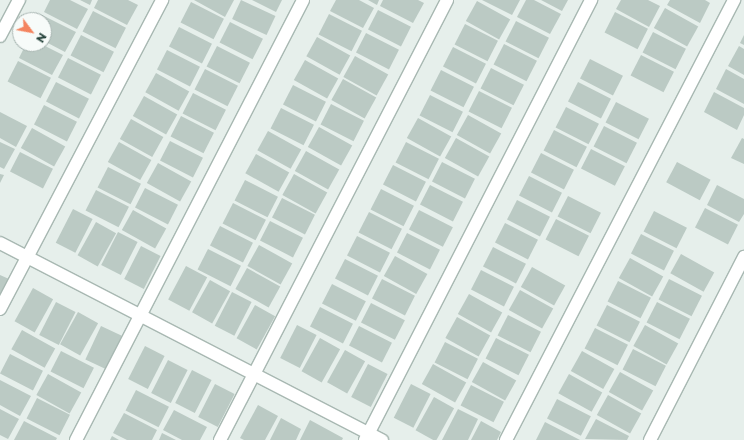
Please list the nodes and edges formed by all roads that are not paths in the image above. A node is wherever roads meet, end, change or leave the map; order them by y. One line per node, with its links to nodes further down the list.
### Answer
1 (19, 0): 7 (street)
2 (162, 0): 9 (street)
3 (303, 0): 12 (street)
4 (447, 0): 13 (street)
5 (592, 0): 14 (street)
6 (734, 0): 18 (street)
7 (0, 36)
8 (0, 243): 9 (street)
9 (27, 257): 11 (street); 12 (street)
10 (744, 257): 19 (street)
11 (0, 309)
12 (139, 315): 13 (street); 15 (street)
13 (254, 374): 14 (street); 16 (street)
14 (367, 436): 17 (street)
15 (76, 440)
16 (220, 440)
17 (382, 440)
18 (506, 440)
19 (650, 440)

